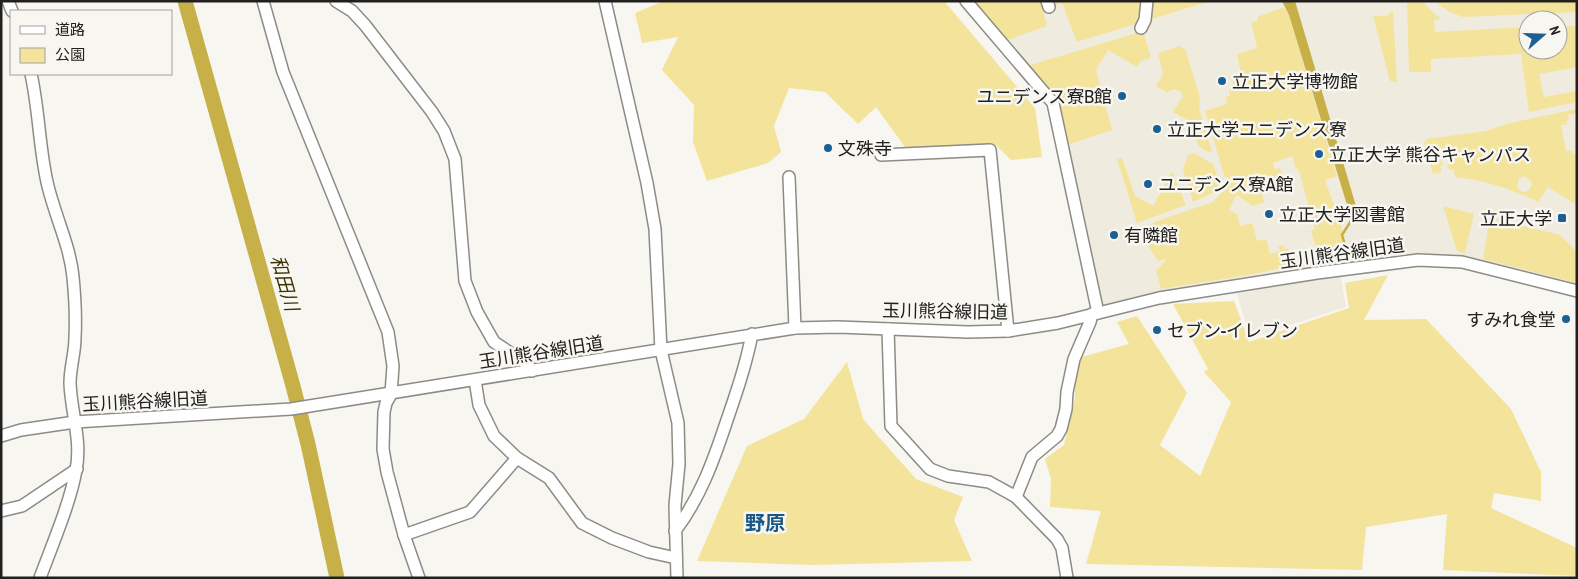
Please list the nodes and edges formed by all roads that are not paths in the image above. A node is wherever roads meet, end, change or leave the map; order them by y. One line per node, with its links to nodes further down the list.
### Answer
1 (263, 1): 19 (street)
2 (336, 1): 17 (street)
3 (605, 1): 16 (street)
4 (966, 1): 11 (street)
5 (1147, 1): 6 (street)
6 (1141, 28)
7 (31, 75): 20 (street)
8 (881, 155): 14 (street)
9 (789, 177): 12 (street)
10 (1577, 291): 11 (street, 玉川熊谷線旧道)
11 (1095, 313): 14 (street, 玉川熊谷線旧道); 24 (street)
12 (795, 328): 13 (street, 玉川熊谷線旧道); 15 (street, 玉川熊谷線旧道)
13 (888, 329): 14 (street, 玉川熊谷線旧道); 24 (street)
14 (1008, 330)
15 (752, 334): 16 (street, 玉川熊谷線旧道); 26 (street)
16 (661, 350): 17 (street, 玉川熊谷線旧道); 26 (street)
17 (532, 371): 18 (street, 玉川熊谷線旧道)
18 (475, 380): 19 (street, 玉川熊谷線旧道); 22 (street)
19 (391, 394): 20 (street, 玉川熊谷線旧道); 27 (street)
20 (75, 422): 21 (street, 玉川熊谷線旧道); 23 (street)
21 (1, 436)
22 (517, 458): 27 (street); 28 (street)
23 (77, 469): 25 (street); 30 (street)
24 (1016, 497): 29 (street)
25 (1, 511)
26 (675, 532): 28 (street)
27 (404, 535): 31 (street)
28 (676, 558): 32 (street)
29 (1068, 574)
30 (40, 578)
31 (419, 578)
32 (677, 578)

